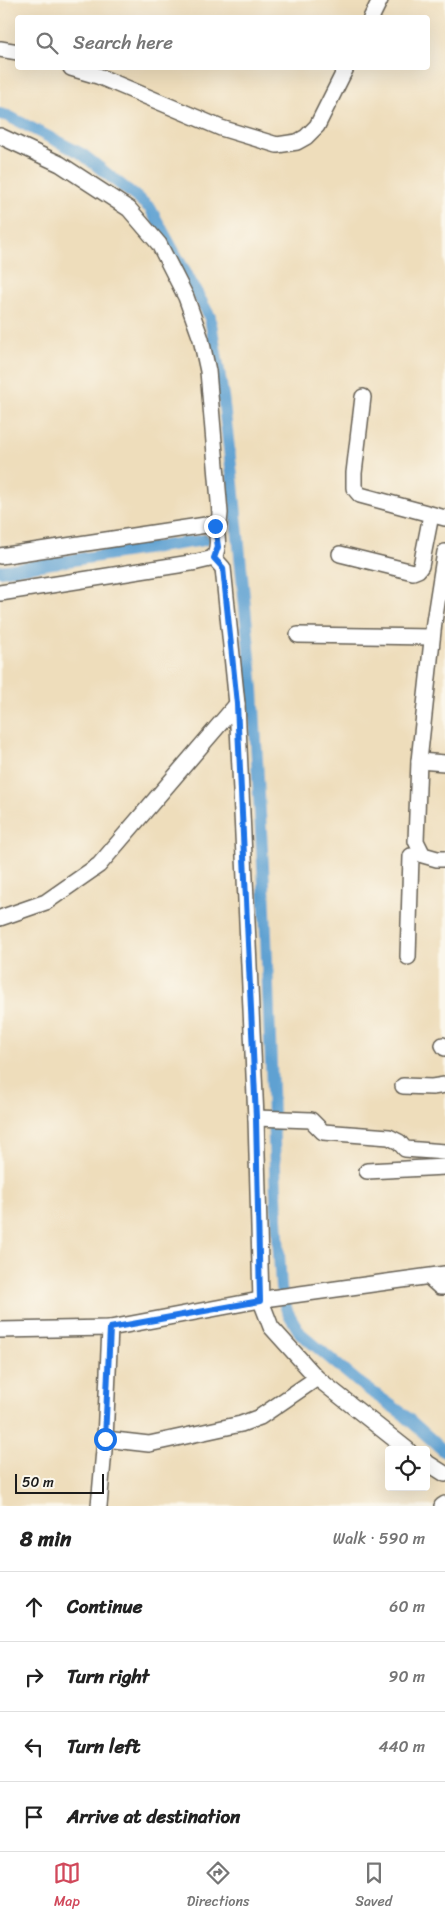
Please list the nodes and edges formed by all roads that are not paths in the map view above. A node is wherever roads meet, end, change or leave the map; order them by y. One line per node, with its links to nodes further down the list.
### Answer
1 (380, 0): 2 (street)
2 (372, 15)
3 (0, 49): 4 (street)
4 (15, 52)
5 (78, 70): 6 (street)
6 (345, 70)
7 (0, 136): 10 (street)
8 (363, 396): 9 (street)
9 (438, 516): 12 (street)
10 (215, 526): 13 (street); 14 (street)
11 (445, 552): 16 (street)
12 (340, 554)
13 (0, 556)
14 (214, 558): 15 (street); 19 (street)
15 (0, 592)
16 (439, 622): 18 (street)
17 (298, 635): 18 (street)
18 (432, 637): 20 (street)
19 (237, 704): 24 (street); 28 (street)
20 (420, 761): 21 (street); 23 (street)
21 (445, 763)
22 (411, 856): 25 (street)
23 (445, 859)
24 (0, 918)
25 (408, 957)
26 (445, 1084): 27 (street)
27 (403, 1086)
28 (260, 1118): 29 (street); 35 (street)
29 (445, 1152)
30 (445, 1167): 31 (street)
31 (367, 1171)
32 (445, 1274): 33 (street)
33 (429, 1277): 34 (street); 35 (street)
34 (445, 1288)
35 (266, 1300): 36 (street); 38 (street)
36 (110, 1328): 37 (street); 39 (street)
37 (0, 1330)
38 (317, 1378): 39 (street); 40 (street)
39 (105, 1439): 43 (street)
40 (403, 1446)
41 (430, 1465): 42 (street)
42 (445, 1474)
43 (99, 1506)

